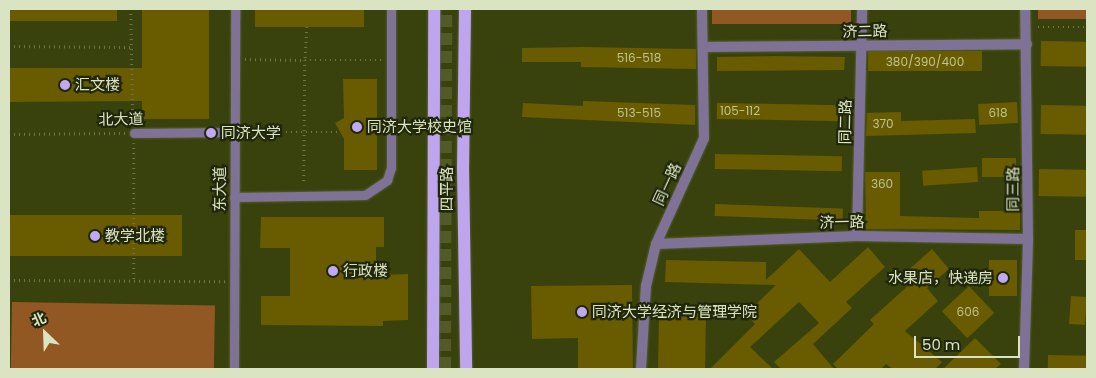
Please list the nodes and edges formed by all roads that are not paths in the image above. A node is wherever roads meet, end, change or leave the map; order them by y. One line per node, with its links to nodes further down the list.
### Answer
1 (235, 9): 11 (lane, 东大道)
2 (391, 9): 13 (lane)
3 (434, 9): 18 (main road, 四平路)
4 (465, 9): 19 (main road, 四平路)
5 (702, 9): 10 (street, 同一路)
6 (862, 9): 9 (street, 同二路)
7 (1025, 9): 8 (street, 同三路)
8 (1027, 44): 9 (street, 济二路); 15 (street, 同三路)
9 (862, 46): 10 (street, 济二路); 14 (street, 同二路)
10 (703, 47): 16 (street, 同一路)
11 (234, 132): 12 (lane, 北大道); 13 (lane, 东大道)
12 (134, 133)
13 (234, 196): 17 (lane, 东大道)
14 (858, 236): 15 (street, 济一路); 16 (street, 济一路)
15 (1028, 239): 21 (street, 同三路)
16 (656, 244): 20 (street, 同一路)
17 (234, 369)
18 (432, 369)
19 (466, 369)
20 (641, 369)
21 (1024, 369)

